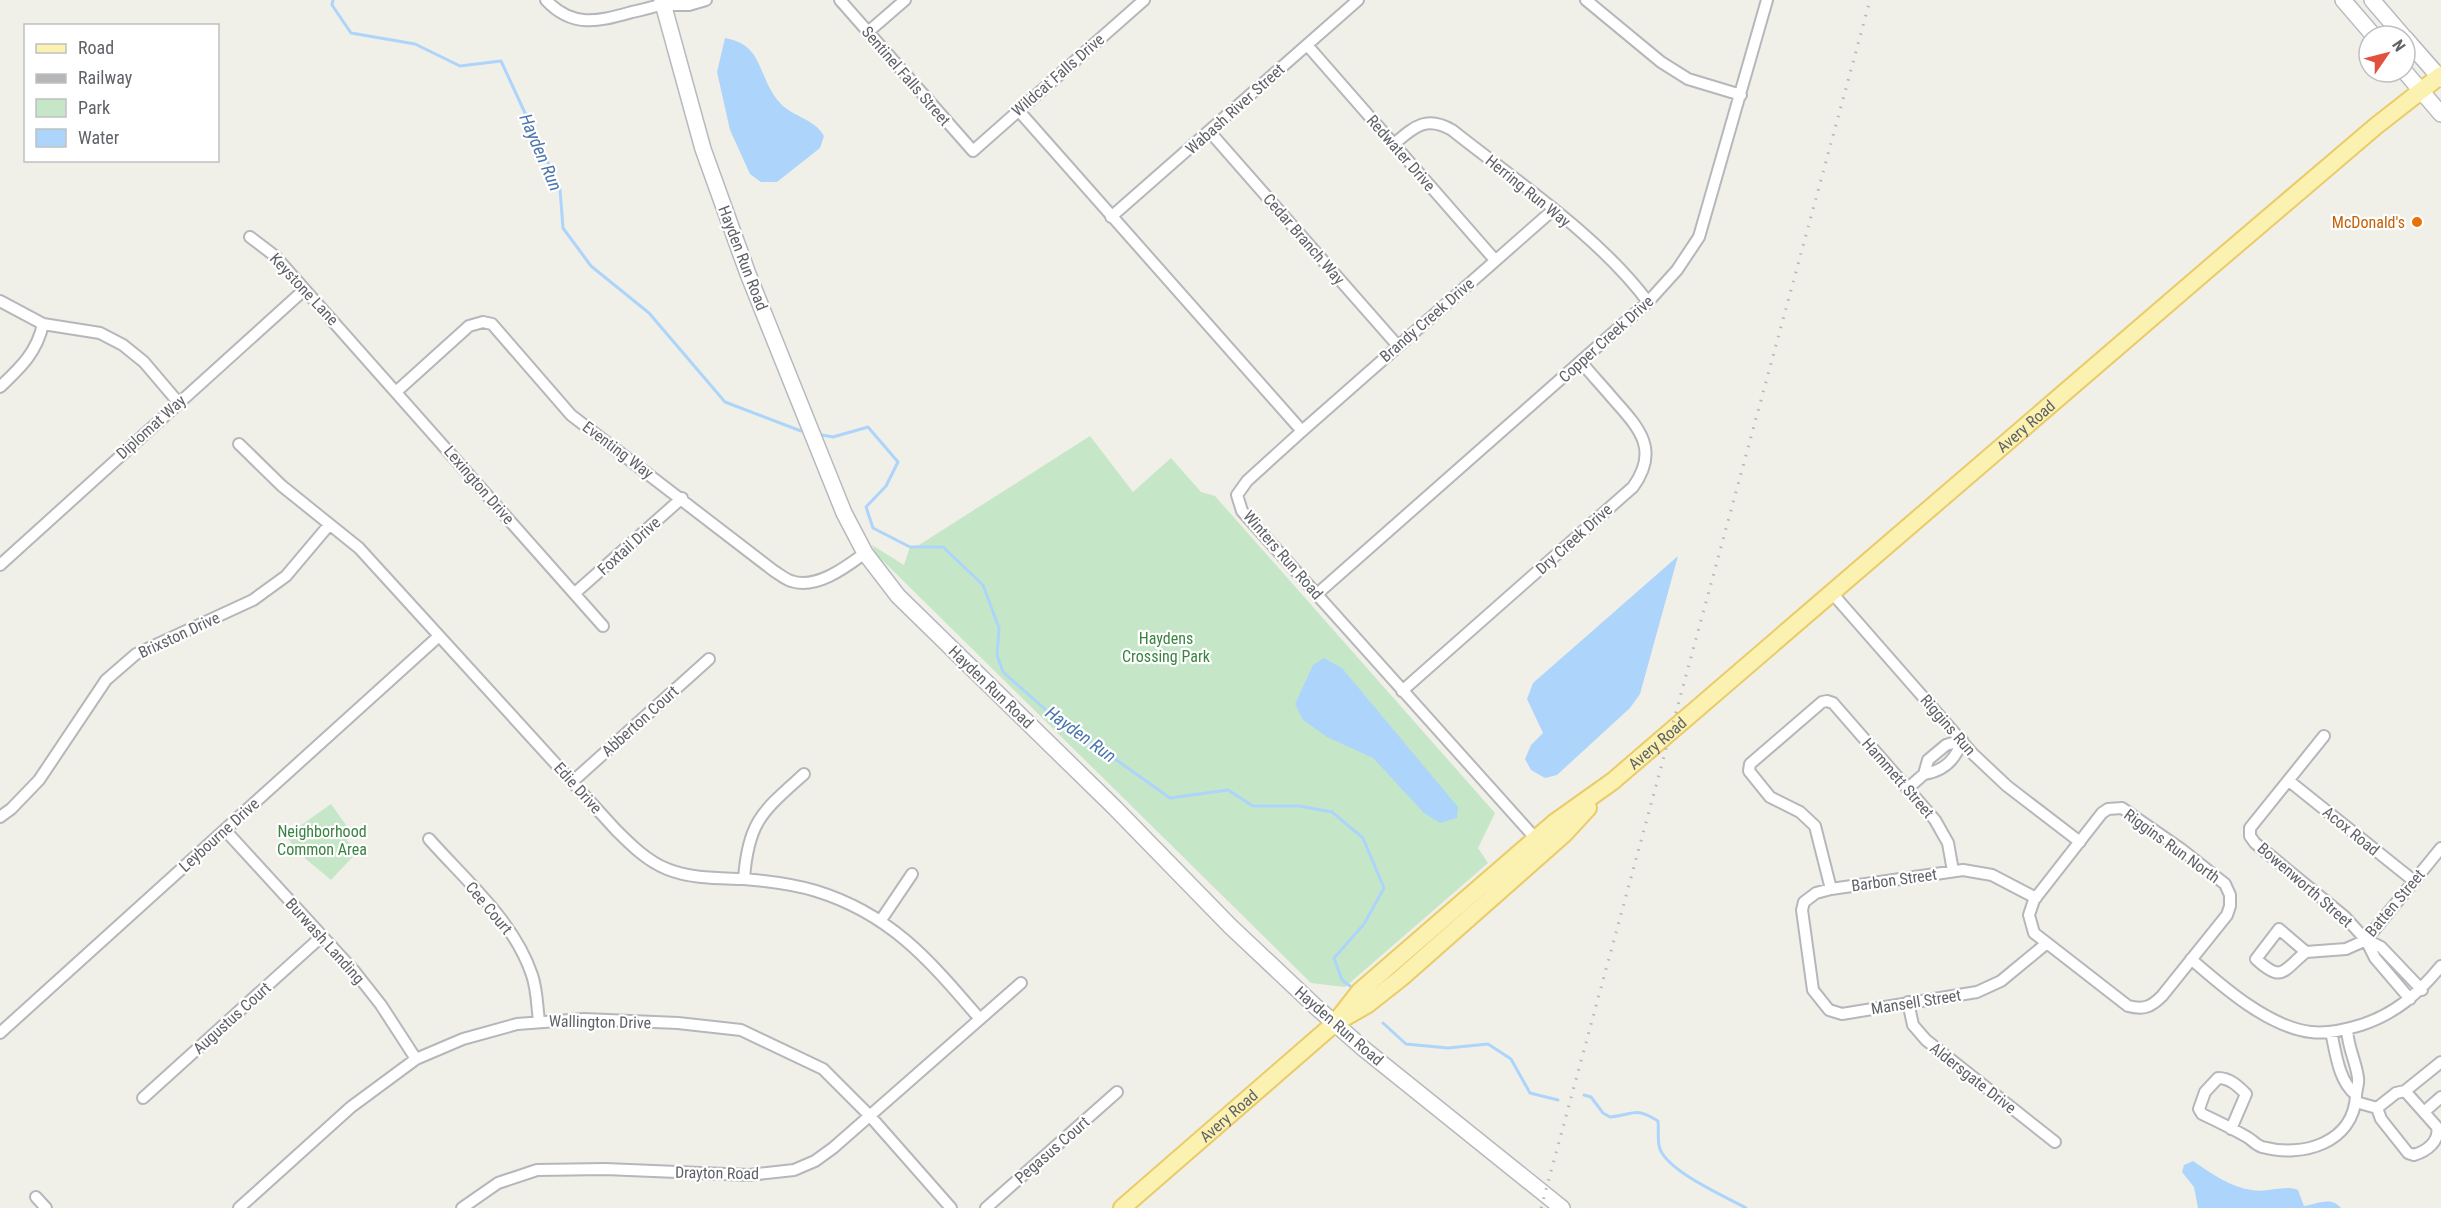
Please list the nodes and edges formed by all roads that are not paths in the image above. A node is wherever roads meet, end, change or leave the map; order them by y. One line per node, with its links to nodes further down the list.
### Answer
1 (546, 0): 11 (street)
2 (706, 0): 11 (street)
3 (840, 0): 14 (street, Sentinel Falls Street)
4 (905, 0): 14 (street)
5 (1144, 0): 21 (street, Wildcat Falls Drive)
6 (1358, 0): 15 (street, Wabash River Street)
7 (1586, 0): 20 (street)
8 (1767, 0): 20 (street, Copper Creek Drive)
9 (2343, 0): 12 (main road)
10 (2372, 0): 13 (main road)
11 (666, 2): 44 (main road, Hayden Run Road)
12 (2364, 24)
13 (2393, 24)
14 (868, 32): 25 (street, Sentinel Falls Street)
15 (1307, 45): 23 (street, Wabash River Street); 24 (street, Redwater Drive)
16 (2417, 51): 17 (main road)
17 (2440, 77): 19 (main road, Avery Road)
18 (2416, 84): 19 (main road)
19 (2421, 90): 22 (main road); 46 (main road, Avery Road)
20 (1741, 95): 32 (street, Copper Creek Drive)
21 (1018, 111): 25 (street, Wildcat Falls Drive); 27 (street)
22 (2441, 114)
23 (1210, 132): 27 (street, Wabash River Street); 35 (street, Cedar Branch Way)
24 (1394, 144): 26 (street, Herring Run Way); 29 (street, Redwater Drive)
25 (973, 151)
26 (1553, 210): 29 (street, Brandy Creek Drive); 32 (street, Herring Run Way)
27 (1111, 217): 40 (street)
28 (250, 237): 30 (street, Keystone Lane)
29 (1495, 260): 35 (street, Brandy Creek Drive)
30 (304, 290): 34 (street, Keystone Lane); 39 (street, Diplomat Way)
31 (0, 301): 33 (street)
32 (1648, 302): 36 (street, Copper Creek Drive)
33 (43, 324): 37 (street); 39 (street)
34 (354, 345): 38 (street, Lexington Drive)
35 (1398, 346): 40 (street, Brandy Creek Drive)
36 (1581, 363): 48 (street, Copper Creek Drive); 52 (street, Dry Creek Drive)
37 (0, 387)
38 (396, 391): 42 (street, Eventing Way); 47 (street, Lexington Drive)
39 (178, 402): 45 (street, Diplomat Way)
40 (1302, 431): 48 (street, Winters Run Road)
41 (239, 444): 43 (street, Edie Drive)
42 (682, 498): 44 (street, Eventing Way); 47 (street, Foxtail Drive)
43 (329, 525): 50 (street, Edie Drive); 60 (street, Brixston Drive)
44 (865, 553): 86 (main road, Hayden Run Road)
45 (0, 565)
46 (1832, 593): 54 (street, Riggins Run); 58 (main road, Avery Road)
47 (575, 594): 49 (street, Lexington Drive)
48 (1317, 594): 52 (street, Winters Run Road)
49 (603, 626)
50 (439, 636): 57 (street, Edie Drive); 61 (street, Leybourne Drive)
51 (709, 660): 57 (street, Abberton Court)
52 (1402, 691): 63 (street, Winters Run Road)
53 (2324, 736): 56 (street)
54 (1962, 740): 59 (street); 64 (street, Riggins Run)
55 (804, 774): 68 (street)
56 (2289, 781): 69 (street, Acox Road); 74 (street, Bowenworth Street)
57 (572, 782): 68 (street, Edie Drive)
58 (1613, 782): 63 (main road, Avery Road); 86 (main road, Avery Road)
59 (1907, 789): 66 (street, Hammett Street); 70 (street, Hammett Street)
60 (0, 817)
61 (225, 830): 73 (street, Burwash Landing); 89 (street, Leybourne Drive)
62 (429, 839): 85 (street, Cee Court)
63 (1536, 839): 86 (main road, Avery Road)
64 (2080, 842): 71 (street); 78 (street, Riggins Run North)
65 (2441, 848): 69 (street, Batten Street)
66 (1953, 871): 70 (street, Barbon Street); 71 (street, Barbon Street)
67 (912, 874): 72 (street)
68 (744, 879): 72 (street, Edie Drive)
69 (2414, 881): 74 (street, Batten Street)
70 (1831, 889): 77 (street, Barbon Street)
71 (2036, 898): 75 (street)
72 (881, 920): 84 (street, Edie Drive)
73 (321, 937): 90 (street, Burwash Landing); 95 (street, Augustus Court)
74 (2366, 940): 76 (street, Batten Street); 81 (street, Bowenworth Street); 82 (street, Bowenworth Street)
75 (2048, 943): 78 (street); 83 (street, Mansell Street)
76 (2306, 952): 76 (street)
77 (1809, 956): 83 (street, Mansell Street)
78 (2190, 958): 88 (street)
79 (2441, 966): 81 (street)
80 (1021, 983): 84 (street, Drayton Road)
81 (2422, 990): 82 (street)
82 (2410, 999): 87 (street)
83 (1908, 1002): 101 (street, Aldersgate Drive)
84 (979, 1018): 99 (street, Drayton Road)
85 (538, 1021): 90 (street, Wallington Drive); 99 (street, Wallington Drive)
86 (1335, 1023): 108 (main road, Avery Road); 109 (main road, Hayden Run Road)
87 (2347, 1029): 88 (street); 96 (street)
88 (2331, 1032): 96 (street)
89 (0, 1033)
90 (416, 1059): 104 (street, Wallington Drive)
91 (2441, 1062): 92 (street)
92 (2405, 1091): 97 (street); 98 (street)
93 (1117, 1092): 107 (street, Pegasus Court)
94 (2441, 1097): 98 (street)
95 (143, 1098)
96 (2356, 1099): 97 (street); 100 (street)
97 (2378, 1108): 98 (street)
98 (2424, 1112)
99 (870, 1116): 105 (street, Drayton Road); 106 (street, Wallington Drive)
100 (2231, 1129): 100 (street)
101 (2055, 1142)
102 (36, 1197): 103 (street)
103 (46, 1208)
104 (239, 1208)
105 (462, 1208)
106 (951, 1208)
107 (986, 1208)
108 (1122, 1208)
109 (1562, 1208)

